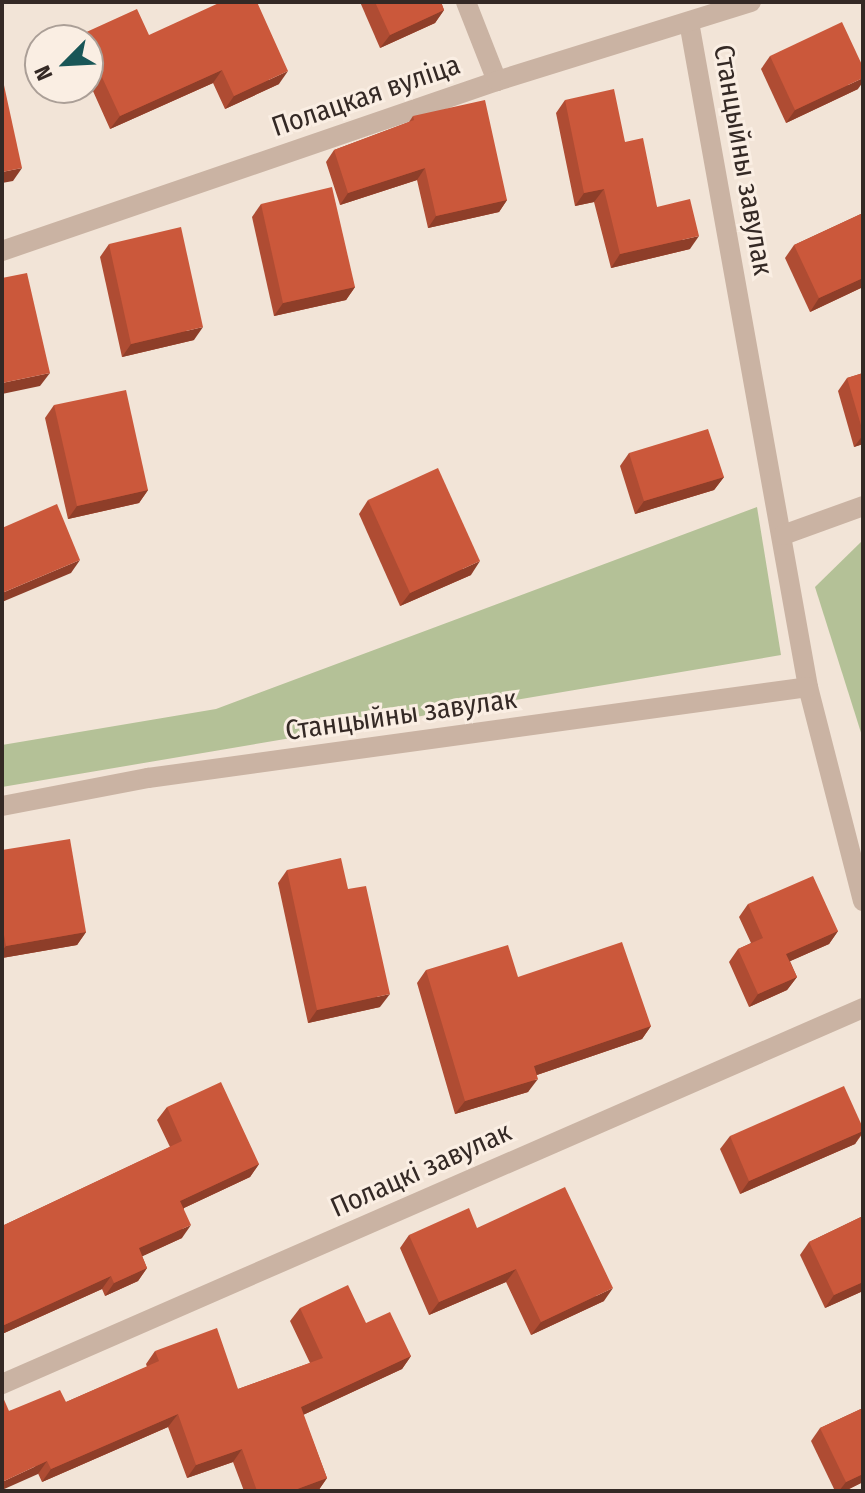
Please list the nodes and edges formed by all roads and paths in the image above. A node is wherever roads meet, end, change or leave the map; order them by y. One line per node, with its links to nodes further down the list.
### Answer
1 (466, 2): 4 (street)
2 (751, 2): 3 (street, Полацкая вуліца)
3 (689, 22): 4 (street, Полацкая вуліца); 7 (street, Станцыйны завулак)
4 (497, 81): 5 (street, Полацкая вуліца)
5 (2, 251)
6 (863, 506): 7 (street)
7 (783, 535): 8 (street, Станцыйны завулак)
8 (808, 687): 9 (street, Станцыйны завулак); 10 (street, Станцыйны завулак)
9 (2, 806)
10 (863, 901)
11 (863, 1008): 12 (street, Полацкі завулак)
12 (2, 1384)

